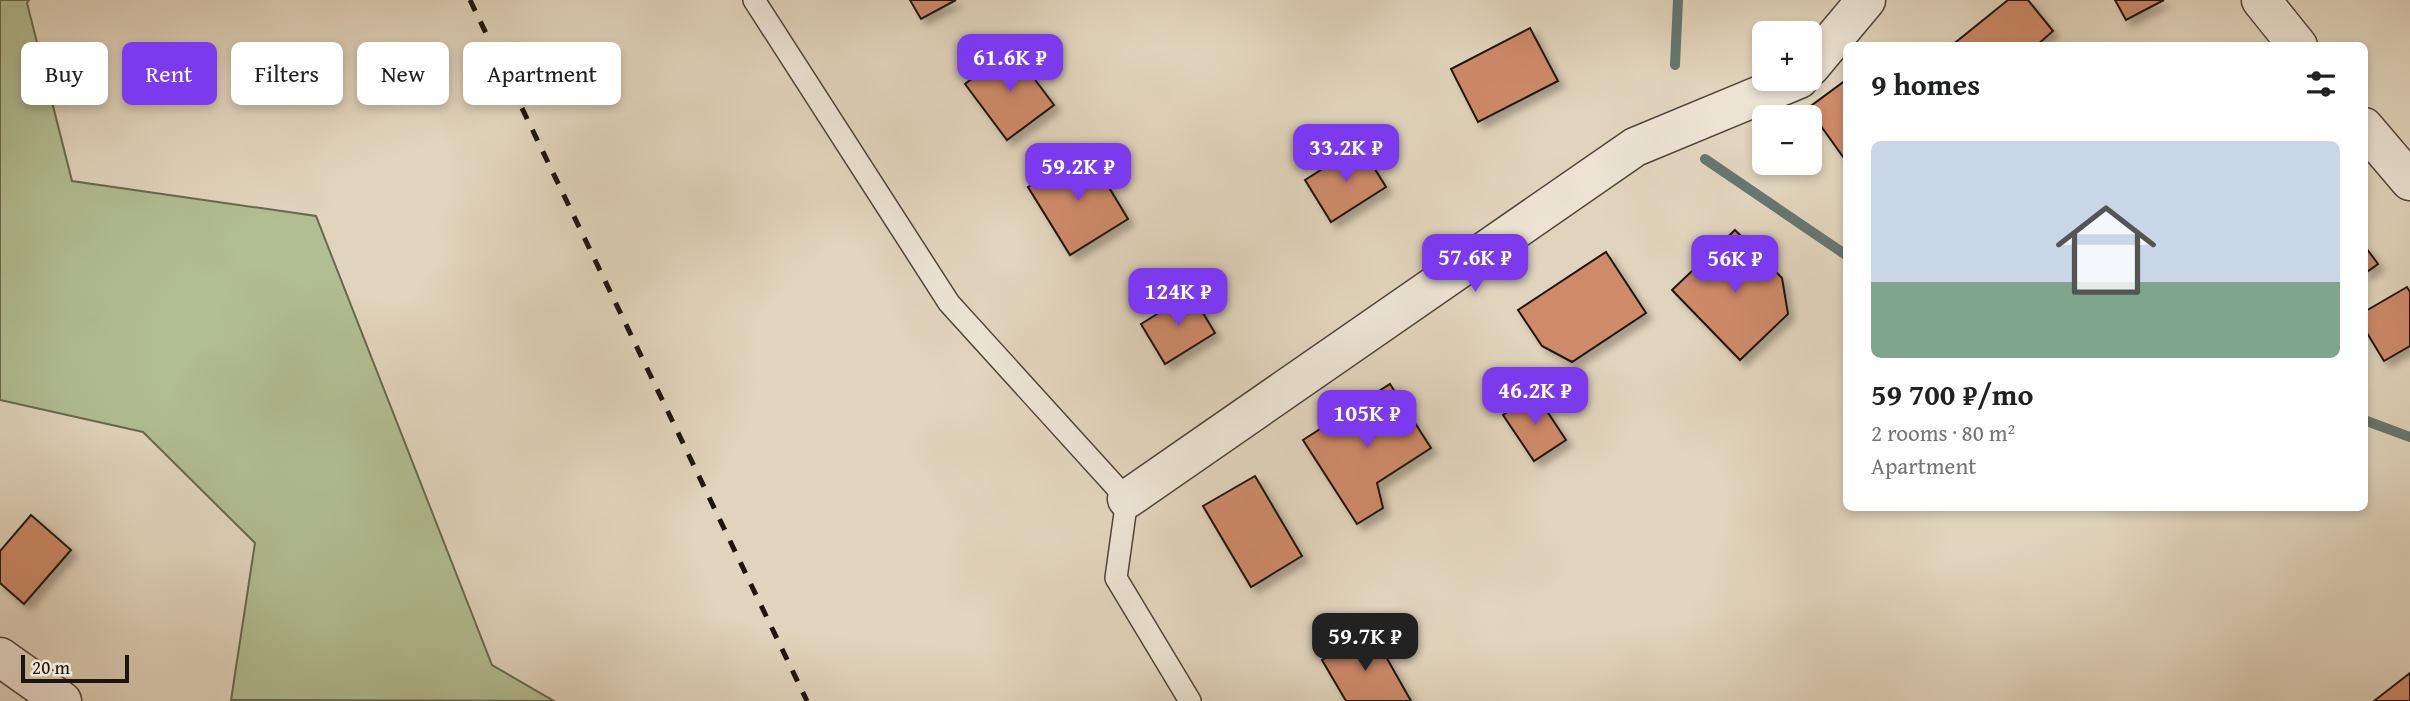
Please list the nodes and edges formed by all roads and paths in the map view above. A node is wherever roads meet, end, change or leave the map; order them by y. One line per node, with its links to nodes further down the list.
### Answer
1 (754, 0): 9 (lane)
2 (1866, 0): 5 (street)
3 (2261, 0): 4 (street)
4 (2295, 42)
5 (1822, 53)
6 (1771, 91): 9 (street)
7 (2368, 132): 8 (street)
8 (2410, 181)
9 (1127, 499): 12 (lane)
10 (0, 657): 11 (street)
11 (62, 701)
12 (1190, 701)

